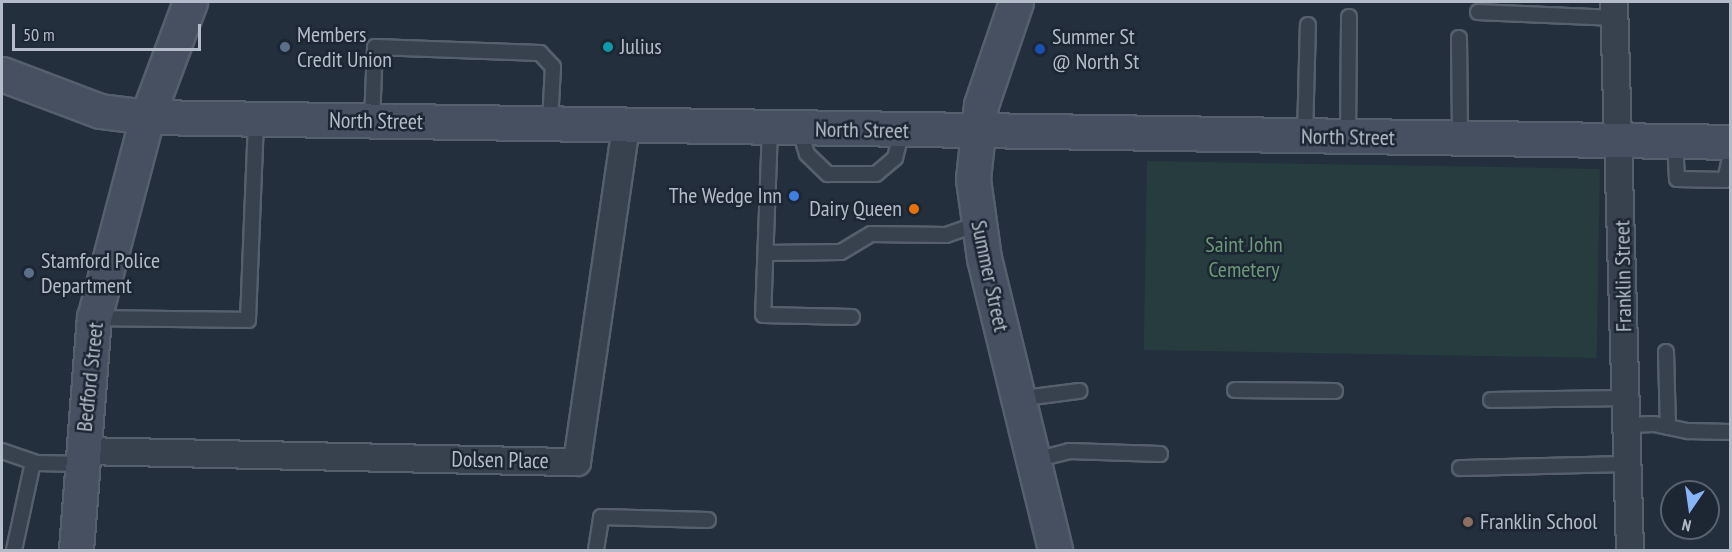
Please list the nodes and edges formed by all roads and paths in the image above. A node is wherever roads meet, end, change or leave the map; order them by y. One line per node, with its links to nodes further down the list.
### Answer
1 (190, 2): 9 (street, Bedford Street)
2 (1016, 2): 16 (street, Summer Street)
3 (1614, 10): 4 (lane); 20 (street, Franklin Street)
4 (1478, 12)
5 (1349, 17): 18 (lane)
6 (1308, 25): 17 (lane)
7 (1459, 38): 19 (lane)
8 (2, 74): 9 (street, North Street)
9 (147, 117): 10 (street, North Street); 27 (street, Bedford Street)
10 (256, 119): 11 (street, North Street); 27 (lane)
11 (372, 120): 12 (street, North Street); 12 (lane)
12 (550, 123): 13 (street, North Street)
13 (626, 125): 14 (street, North Street); 40 (street, Dolsen Place)
14 (784, 128): 15 (street, North Street); 15 (lane); 25 (lane)
15 (902, 130): 16 (street, North Street)
16 (977, 132): 17 (street, North Street); 24 (street, Summer Street)
17 (1305, 136): 18 (street, North Street)
18 (1348, 137): 19 (street, North Street)
19 (1460, 139): 20 (street, North Street)
20 (1619, 140): 21 (street, North Street); 32 (street, Franklin Street)
21 (1675, 141): 22 (street, North Street); 23 (lane)
22 (1731, 142)
23 (1731, 158)
24 (978, 224): 25 (lane); 33 (street, Summer Street)
25 (766, 253): 26 (lane)
26 (852, 317)
27 (94, 318): 40 (street, Bedford Street)
28 (1666, 352): 36 (lane)
29 (1234, 390): 31 (lane)
30 (1079, 391): 33 (lane)
31 (1335, 391)
32 (1626, 398): 34 (lane); 35 (street, Franklin Street)
33 (1017, 399): 41 (street, Summer Street)
34 (1491, 400)
35 (1627, 426): 36 (lane); 43 (street, Franklin Street)
36 (1668, 427): 37 (lane)
37 (1731, 432)
38 (2, 451): 42 (lane)
39 (1160, 454): 41 (lane)
40 (82, 458): 42 (lane); 47 (street, Bedford Street)
41 (1033, 460): 49 (street, Summer Street)
42 (33, 462): 46 (lane)
43 (1628, 464): 44 (lane); 50 (street, Franklin Street)
44 (1460, 468)
45 (708, 520): 48 (lane)
46 (14, 550)
47 (76, 550)
48 (596, 550)
49 (1055, 550)
50 (1630, 550)

